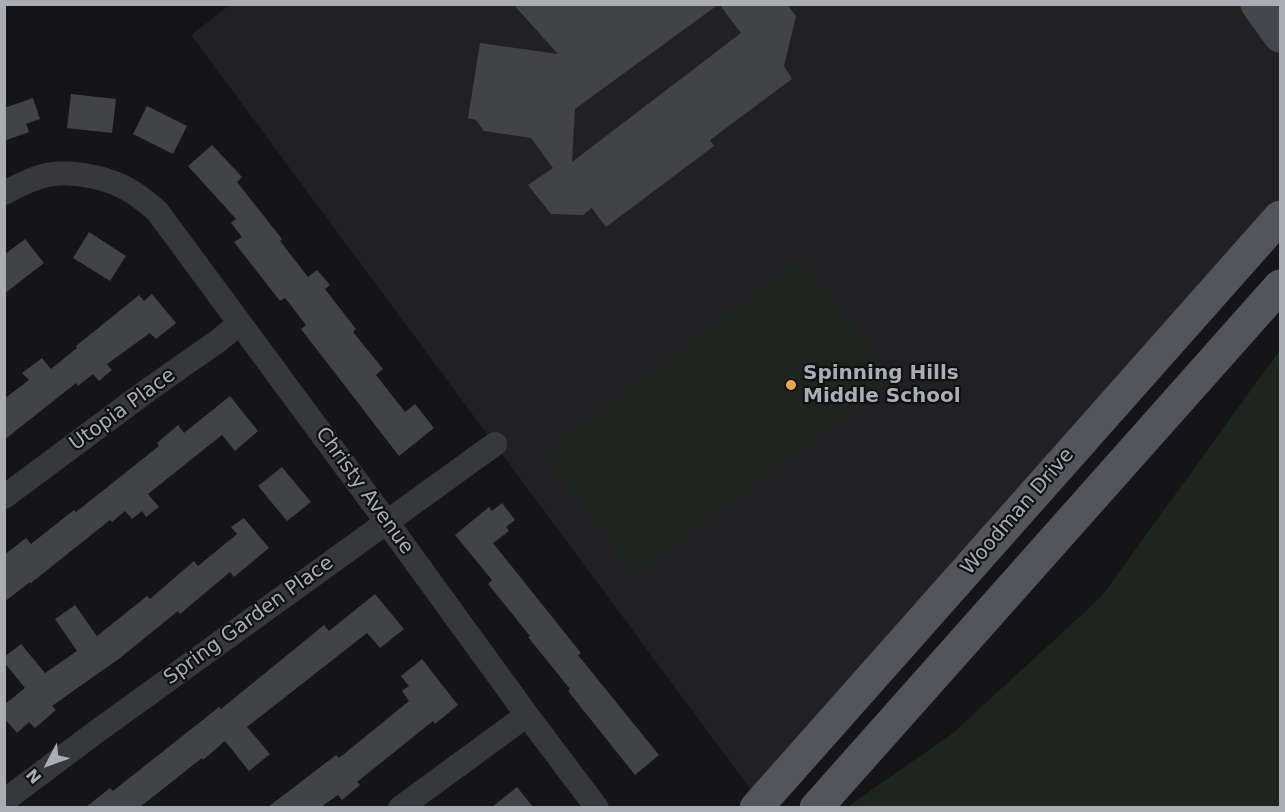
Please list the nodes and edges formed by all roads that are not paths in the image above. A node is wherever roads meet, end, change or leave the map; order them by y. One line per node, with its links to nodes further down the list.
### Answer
1 (1257, 4): 2 (street)
2 (1281, 36)
3 (4, 193): 6 (street, Christy Avenue)
4 (1281, 217): 14 (main road, Woodman Drive)
5 (1281, 286): 15 (main road)
6 (240, 323): 8 (street, Utopia Place); 9 (street, Christy Avenue)
7 (495, 444): 9 (street, Spring Garden Place)
8 (4, 496)
9 (386, 521): 10 (street, Christy Avenue); 11 (street, Spring Garden Place)
10 (527, 715): 12 (street); 13 (street, Christy Avenue)
11 (4, 801)
12 (400, 807)
13 (597, 807)
14 (756, 807)
15 (816, 807)

